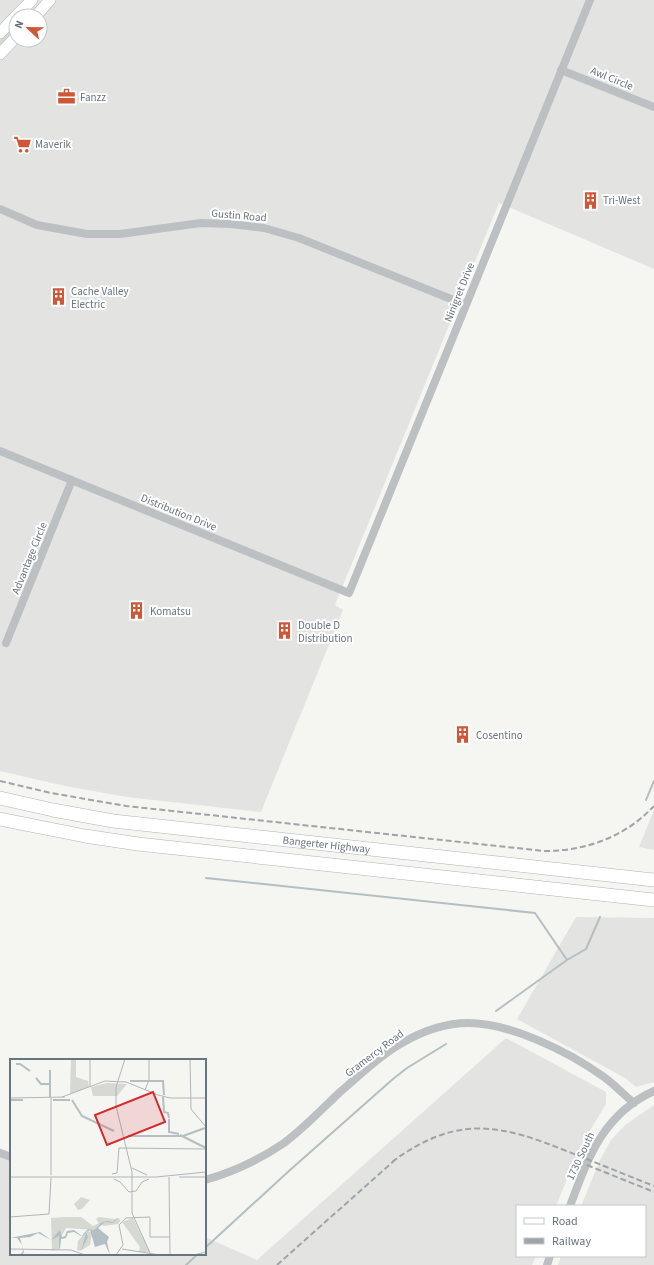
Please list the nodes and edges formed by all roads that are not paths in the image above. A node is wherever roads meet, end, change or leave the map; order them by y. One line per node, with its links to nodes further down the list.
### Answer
1 (32, 0): 4 (main road)
2 (50, 0): 5 (main road)
3 (590, 0): 10 (street, Ninigret Drive)
4 (24, 8)
5 (43, 8)
6 (8, 24): 7 (main road)
7 (0, 33)
8 (8, 46): 9 (main road)
9 (0, 54)
10 (561, 70): 11 (street, Awl Circle); 13 (street, Ninigret Drive)
11 (654, 107)
12 (0, 209): 13 (street, Gustin Road)
13 (466, 305): 16 (street, Ninigret Drive)
14 (0, 451): 15 (street, Distribution Drive)
15 (72, 480): 16 (street, Distribution Drive); 17 (street, Advantage Circle)
16 (349, 593)
17 (6, 643)
18 (0, 798): 20 (highway, Bangerter Highway)
19 (0, 819): 21 (highway, Bangerter Highway)
20 (654, 880)
21 (654, 900)
22 (654, 1091): 23 (street, 1730 South)
23 (634, 1103): 26 (street, Gramercy Road); 27 (street, 1730 South)
24 (0, 1153): 25 (street)
25 (10, 1157)
26 (206, 1180)
27 (570, 1205)

